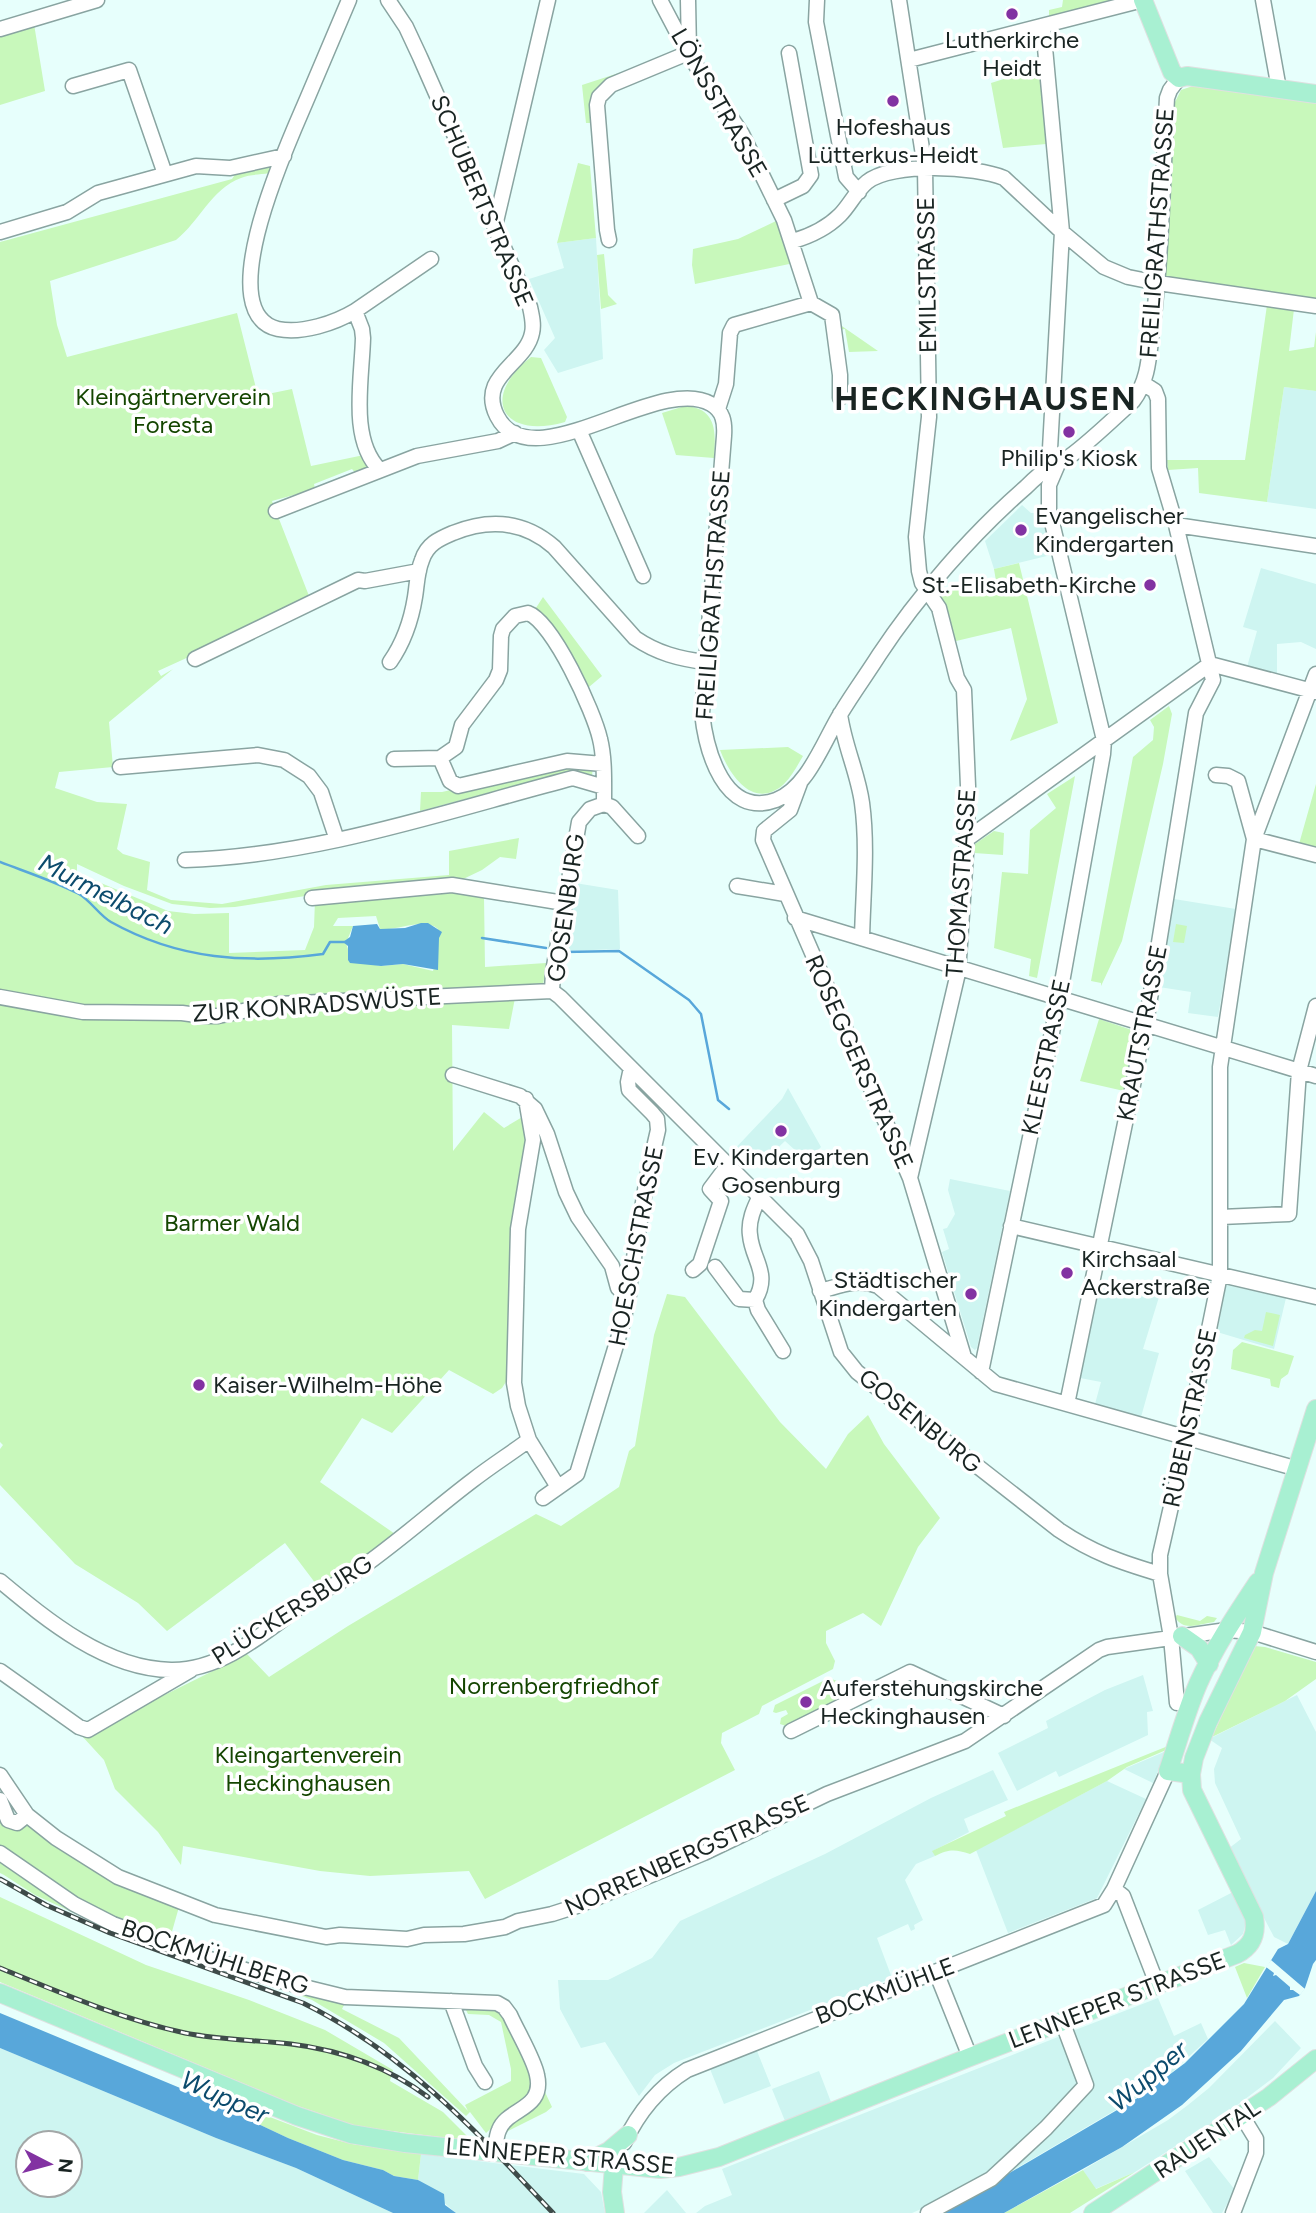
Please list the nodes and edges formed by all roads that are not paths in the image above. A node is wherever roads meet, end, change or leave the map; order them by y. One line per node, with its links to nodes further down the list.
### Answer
1 (97, 0): 12 (street)
2 (349, 0): 20 (street)
3 (388, 0): 25 (street, SCHUBERTSTRASSE)
4 (548, 0): 25 (street)
5 (660, 0): 14 (street, LÖNSSTRASSE)
6 (688, 0): 14 (street)
7 (817, 0): 23 (street)
8 (899, 0): 15 (street, EMILSTRASSE)
9 (1143, 0): 11 (street); 16 (main road)
10 (1263, 0): 18 (street)
11 (1043, 26): 15 (street); 27 (street, KLEESTRASSE)
12 (0, 29)
13 (789, 53): 24 (street)
14 (688, 54): 24 (street, LÖNSSTRASSE); 28 (street)
15 (909, 60): 21 (street, EMILSTRASSE)
16 (1179, 78): 18 (main road); 31 (street, FREILIGRATHSTRASSE)
17 (73, 86): 22 (street)
18 (1279, 89): 19 (main road)
19 (1316, 93)
20 (284, 156): 22 (street); 34 (street)
21 (925, 168): 23 (street); 27 (street); 47 (street, EMILSTRASSE)
22 (165, 174): 26 (street)
23 (859, 192): 29 (street)
24 (774, 200): 29 (street, LÖNSSTRASSE)
25 (495, 226): 39 (street, SCHUBERTSTRASSE)
26 (0, 232)
27 (1062, 232): 31 (street); 40 (street, KLEESTRASSE)
28 (609, 240)
29 (793, 241): 32 (street, LÖNSSTRASSE)
30 (431, 259): 34 (street)
31 (1158, 283): 33 (street); 35 (street, FREILIGRATHSTRASSE)
32 (811, 303): 36 (street, LÖNSSTRASSE); 37 (street)
33 (1316, 306)
34 (355, 311): 41 (street)
35 (1144, 384): 40 (street, FREILIGRATHSTRASSE); 43 (street)
36 (841, 398)
37 (718, 409): 38 (street); 50 (street, FREILIGRATHSTRASSE)
38 (579, 430): 39 (street); 46 (street)
39 (515, 433): 41 (street)
40 (1054, 465): 47 (street, FREILIGRATHSTRASSE); 55 (street, KLEESTRASSE)
41 (380, 470): 42 (street)
42 (276, 511)
43 (1176, 525): 44 (street); 51 (street)
44 (1316, 546)
45 (419, 571): 48 (street); 49 (street); 50 (street)
46 (643, 576)
47 (928, 591): 54 (street, FREILIGRATHSTRASSE); 65 (street, THOMASTRASSE)
48 (195, 659)
49 (390, 662)
50 (706, 662): 61 (street, FREILIGRATHSTRASSE)
51 (1210, 664): 53 (street); 55 (street); 81 (street, KRAUTSTRASSE)
52 (1316, 674): 53 (street)
53 (1312, 691): 66 (street)
54 (840, 714): 61 (street, FREILIGRATHSTRASSE); 75 (street)
55 (1104, 740): 65 (street); 79 (street, KLEESTRASSE)
56 (440, 758): 57 (street); 58 (street); 58 (street)
57 (394, 759)
58 (603, 764): 62 (street)
59 (120, 767): 67 (street)
60 (1216, 775): 66 (street)
61 (800, 783): 71 (street, ROSEGGERSTRASSE)
62 (604, 787): 63 (street); 67 (street)
63 (604, 804): 64 (street); 73 (street, GOSENBURG)
64 (638, 836)
65 (967, 839): 76 (street, THOMASTRASSE)
66 (1254, 839): 68 (street); 82 (street, RÜBENSTRASSE)
67 (337, 840): 69 (street)
68 (1316, 855)
69 (185, 860)
70 (737, 886): 71 (street)
71 (785, 894): 74 (street, ROSEGGERSTRASSE)
72 (312, 898): 73 (street)
73 (564, 903): 77 (street, GOSENBURG)
74 (795, 918): 75 (street); 89 (street, ROSEGGERSTRASSE)
75 (862, 938): 76 (street)
76 (958, 967): 79 (street); 89 (street, THOMASTRASSE)
77 (552, 991): 78 (street, ZUR KONRADSWÜSTE); 83 (street, GOSENBURG)
78 (0, 997)
79 (1059, 999): 81 (street); 92 (street, KLEESTRASSE)
80 (1316, 1006): 84 (street)
81 (1145, 1025): 82 (street); 93 (street, KRAUTSTRASSE)
82 (1222, 1048): 84 (street); 91 (street, RÜBENSTRASSE)
83 (631, 1068): 88 (street, GOSENBURG); 98 (street, HOESCHSTRASSE)
84 (1299, 1071): 86 (street); 91 (street)
85 (453, 1075): 87 (street)
86 (1316, 1076)
87 (526, 1099): 98 (street); 107 (street)
88 (728, 1165): 90 (street, GOSENBURG); 95 (street)
89 (910, 1178): 102 (street, ROSEGGERSTRASSE)
90 (760, 1196): 97 (street, GOSENBURG); 100 (street)
91 (1221, 1217): 96 (street, RÜBENSTRASSE)
92 (1011, 1226): 93 (street); 103 (street, KLEESTRASSE)
93 (1100, 1248): 96 (street); 104 (street, KRAUTSTRASSE)
94 (715, 1267): 100 (street)
95 (694, 1270)
96 (1220, 1275): 99 (street); 106 (street, RÜBENSTRASSE)
97 (820, 1292): 102 (street); 112 (street, GOSENBURG)
98 (629, 1295): 109 (street, HOESCHSTRASSE)
99 (1316, 1297)
100 (755, 1300): 101 (street)
101 (783, 1351)
102 (964, 1357): 103 (street)
103 (981, 1373): 104 (street)
104 (1068, 1404): 106 (street)
105 (1316, 1409): 108 (main road)
106 (1187, 1439): 108 (street); 112 (street, RÜBENSTRASSE)
107 (529, 1440): 109 (street); 119 (street, PLÜCKERSBURG)
108 (1298, 1469): 111 (main road)
109 (558, 1487): 110 (street, HOESCHSTRASSE)
110 (544, 1498)
111 (1264, 1573): 114 (main road); 115 (main road)
112 (1160, 1574): 116 (street, RÜBENSTRASSE)
113 (0, 1581): 119 (street, PLÜCKERSBURG)
114 (1227, 1630): 115 (street, NORRENBERGSTRASSE); 116 (street, NORRENBERGSTRASSE); 118 (main road)
115 (1252, 1632): 117 (street, NORRENBERGSTRASSE); 125 (main road)
116 (1177, 1636): 118 (main road); 121 (street, RÜBENSTRASSE); 122 (street, NORRENBERGSTRASSE)
117 (1316, 1652)
118 (1209, 1664): 124 (main road)
119 (192, 1669): 120 (street)
120 (0, 1671)
121 (1177, 1703)
122 (1004, 1716): 123 (street); 128 (street, NORRENBERGSTRASSE)
123 (791, 1731)
124 (1168, 1771): 125 (main road); 130 (street, BOCKMÜHLE)
125 (1191, 1774): 132 (main road, LENNEPER STRASSE)
126 (0, 1775): 128 (street)
127 (0, 1800): 128 (street)
128 (27, 1815)
129 (0, 1853): 134 (street, BOCKMÜHLBERG)
130 (1114, 1889): 131 (street, BOCKMÜHLE); 132 (street)
131 (936, 1972): 136 (street); 140 (street, BOCKMÜHLE)
132 (1157, 1984): 135 (main road, LENNEPER STRASSE)
133 (0, 1993): 141 (main road, LENNEPER STRASSE)
134 (450, 2001): 138 (street); 141 (street, BOCKMÜHLBERG)
135 (1062, 2021): 136 (main road, LENNEPER STRASSE); 147 (street)
136 (970, 2057): 144 (main road, LENNEPER STRASSE)
137 (1316, 2059): 139 (main road, RAUENTAL)
138 (485, 2082)
139 (1242, 2116): 148 (main road, RAUENTAL); 149 (street)
140 (628, 2135): 142 (main road); 143 (street, BOCKMÜHLE); 144 (main road)
141 (495, 2152): 142 (main road, LENNEPER STRASSE)
142 (587, 2162): 143 (main road, LENNEPER STRASSE); 145 (main road)
143 (614, 2165): 144 (main road, LENNEPER STRASSE); 145 (main road, BOCKMÜHLE)
144 (640, 2167): 145 (main road)
145 (612, 2192): 146 (main road, BOCKMÜHLE)
146 (615, 2213)
147 (928, 2213)
148 (1093, 2213)
149 (1233, 2213)

